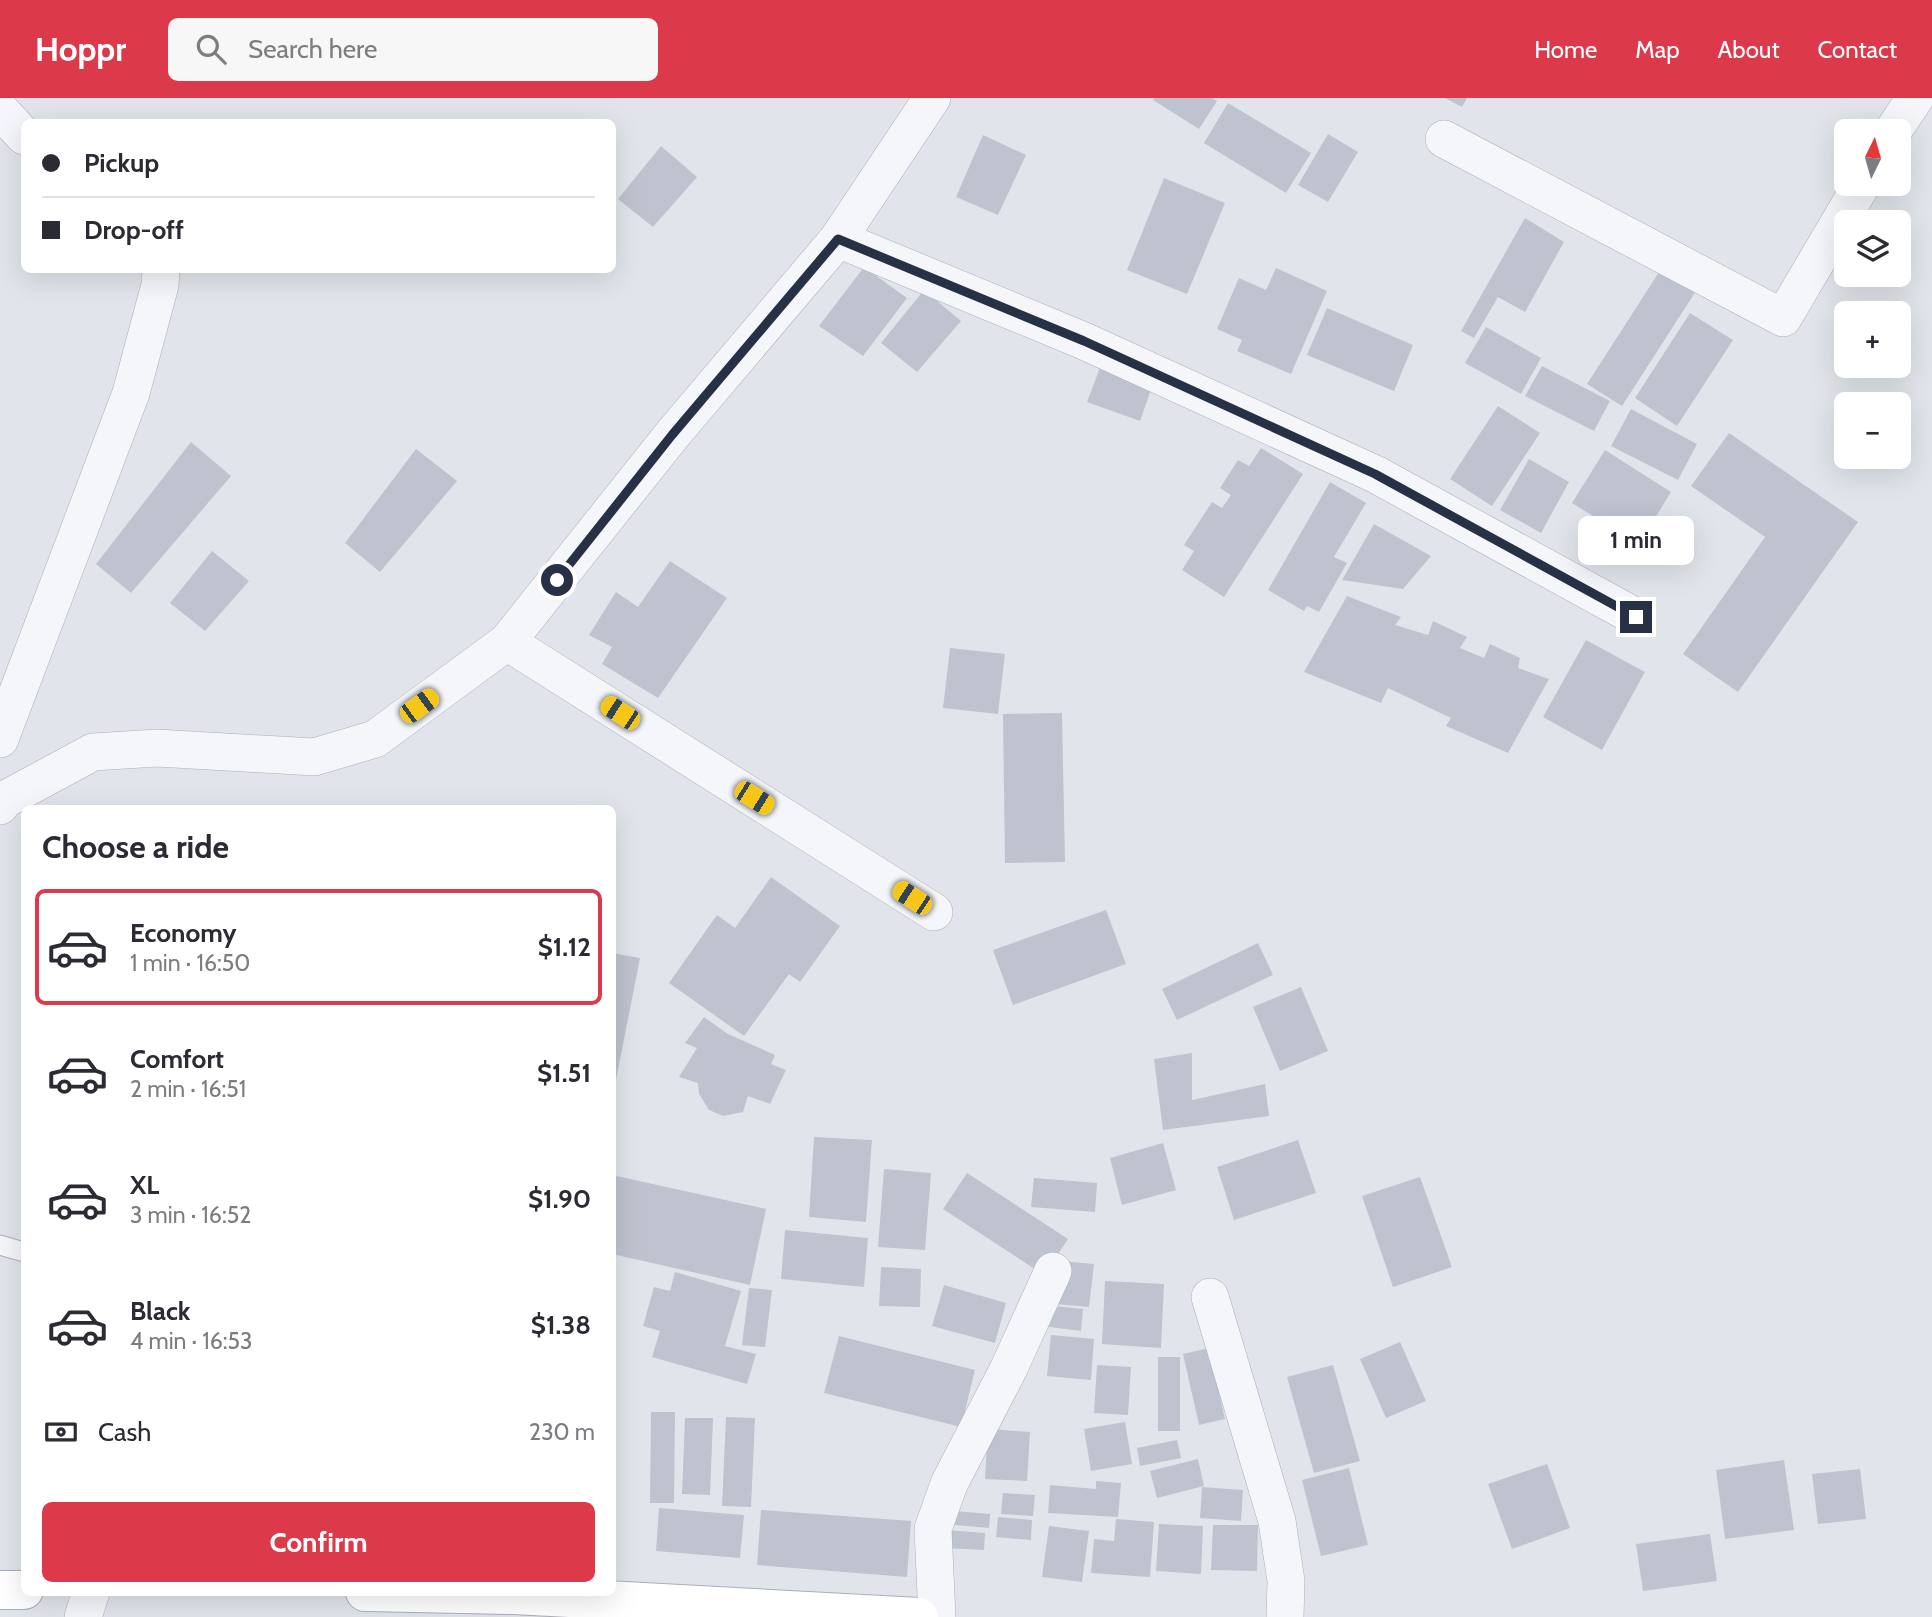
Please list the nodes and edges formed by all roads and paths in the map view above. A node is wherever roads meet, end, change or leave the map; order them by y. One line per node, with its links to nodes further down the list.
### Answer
1 (932, 98): 8 (street)
2 (1914, 98): 4 (street)
3 (0, 110): 5 (street)
4 (1901, 119)
5 (21, 133)
6 (1444, 139): 7 (street)
7 (1854, 196)
8 (838, 239): 10 (street); 11 (street)
9 (161, 273): 12 (street)
10 (1636, 617)
11 (507, 642): 13 (street); 14 (street)
12 (0, 739)
13 (1, 796)
14 (934, 912)
15 (0, 1245): 16 (lane)
16 (21, 1251)
17 (1054, 1271): 26 (street)
18 (1210, 1297): 27 (street)
19 (0, 1590): 20 (street)
20 (21, 1590)
21 (90, 1596): 24 (street)
22 (540, 1596): 23 (street)
23 (757, 1613): 25 (street)
24 (83, 1617)
25 (919, 1617)
26 (937, 1617)
27 (1285, 1617)

